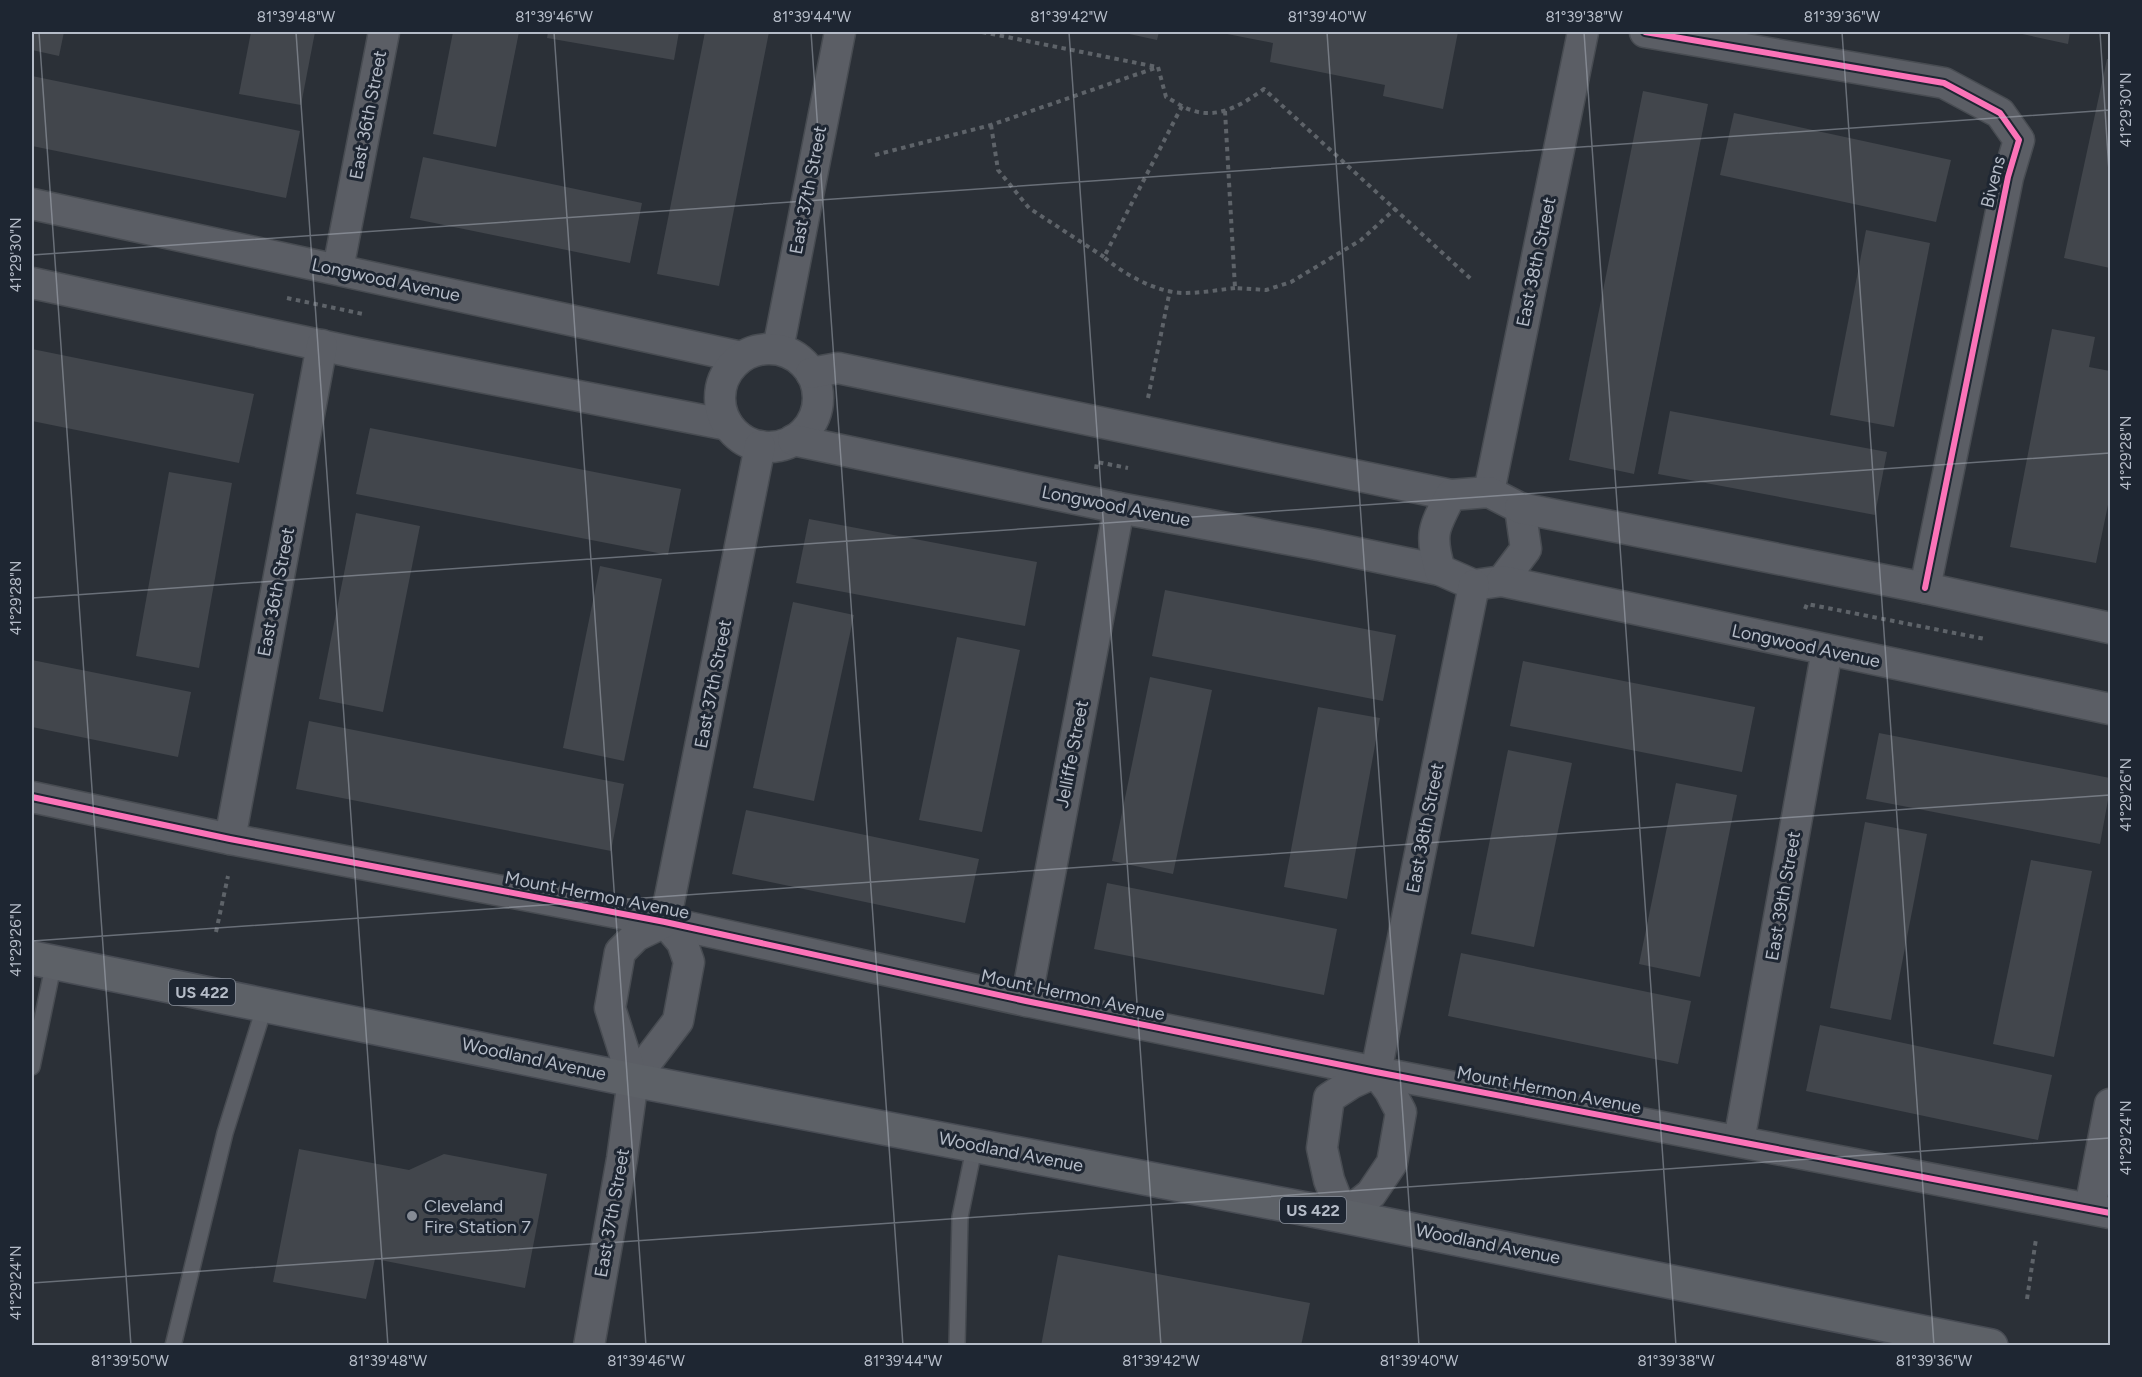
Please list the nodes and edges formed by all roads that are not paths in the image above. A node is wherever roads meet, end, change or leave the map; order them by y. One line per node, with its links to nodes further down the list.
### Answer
1 (384, 32): 6 (street, East 36th Street)
2 (840, 32): 9 (street, East 37th Street)
3 (1583, 32): 15 (street, East 38th Street)
4 (1645, 32): 21 (street, Bivens)
5 (32, 204): 6 (street, Longwood Avenue)
6 (338, 269): 10 (street, Longwood Avenue)
7 (32, 283): 8 (street)
8 (322, 345): 12 (street); 26 (street, East 36th Street)
9 (778, 349): 10 (street); 11 (street)
10 (741, 357): 12 (street)
11 (811, 373): 13 (street); 16 (street)
12 (728, 425): 14 (street)
13 (793, 440): 14 (street); 17 (street, Longwood Avenue)
14 (760, 446): 27 (street, East 37th Street)
15 (1489, 492): 16 (street); 18 (street)
16 (1450, 495): 19 (street)
17 (1119, 508): 19 (street, Longwood Avenue); 29 (street, Jelliffe Street)
18 (1520, 508): 20 (street); 21 (street)
19 (1440, 570): 20 (street)
20 (1488, 583): 23 (street, Longwood Avenue); 32 (street, East 38th Street)
21 (1925, 588): 22 (street)
22 (2110, 628)
23 (1827, 650): 24 (street, Longwood Avenue); 35 (street, East 39th Street)
24 (2110, 709)
25 (32, 797): 26 (street, Mount Hermon Avenue)
26 (230, 839): 27 (street, Mount Hermon Avenue)
27 (665, 922): 29 (street, Mount Hermon Avenue); 33 (street, East 37th Street); 33 (street, East 37th Street)
28 (43, 960): 30 (main road, Woodland Avenue / US 422); 31 (lane)
29 (1026, 1001): 32 (street, Mount Hermon Avenue)
30 (265, 1005): 33 (main road, Woodland Avenue / US 422); 40 (lane)
31 (32, 1067)
32 (1376, 1072): 35 (street, Mount Hermon Avenue); 38 (street); 38 (street)
33 (633, 1080): 36 (main road, Woodland Avenue / US 422); 41 (street, East 37th Street)
34 (2110, 1104): 37 (street)
35 (1739, 1141): 37 (street, Mount Hermon Avenue)
36 (975, 1144): 38 (main road, Woodland Avenue / US 422); 42 (lane)
37 (2100, 1211)
38 (1343, 1215): 39 (main road, Woodland Avenue / US 422)
39 (1957, 1342): 43 (main road, Woodland Avenue / US 422)
40 (173, 1346)
41 (589, 1346)
42 (957, 1346)
43 (1991, 1346)

